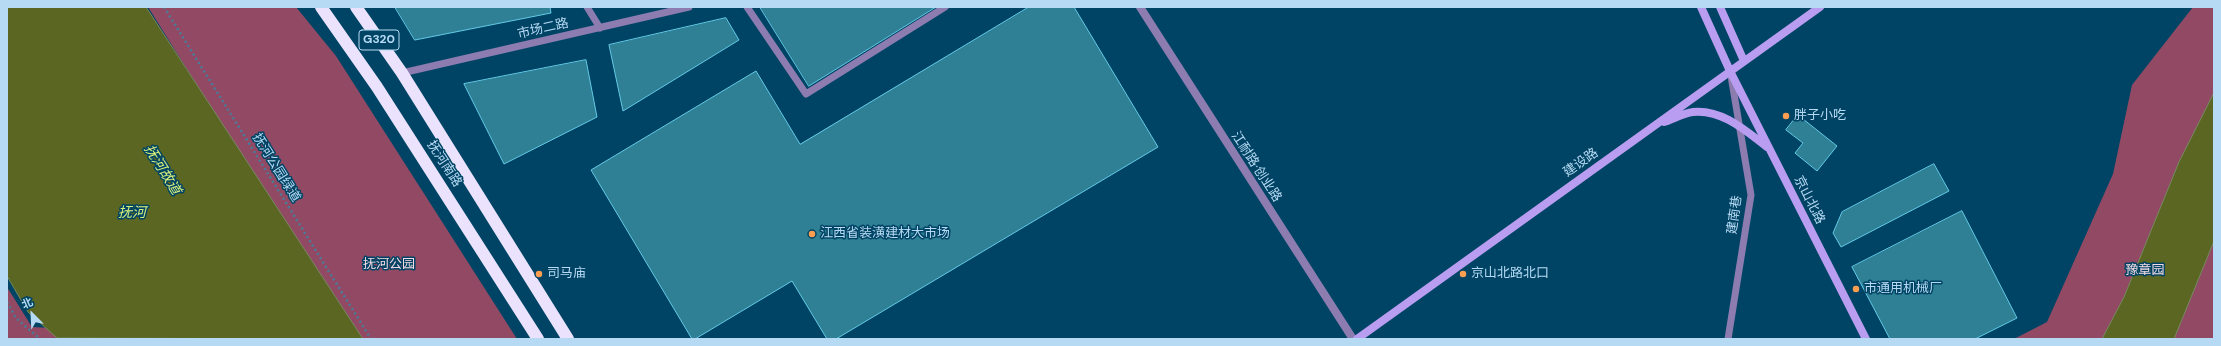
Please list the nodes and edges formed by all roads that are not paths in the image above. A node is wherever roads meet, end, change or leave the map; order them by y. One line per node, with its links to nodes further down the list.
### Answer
1 (321, 7): 18 (highway, 抚河南路)
2 (356, 7): 14 (highway, 抚河南路 / G320)
3 (587, 7): 11 (lane)
4 (689, 7): 11 (lane, 市场二路)
5 (747, 7): 6 (lane)
6 (945, 7)
7 (1140, 7): 20 (street, 江耐路·创业路)
8 (1701, 7): 13 (main road, 京山北路)
9 (1720, 7): 12 (main road)
10 (1820, 7): 12 (main road, 建设路)
11 (600, 28): 14 (lane, 市场二路)
12 (1744, 61): 13 (main road, 建设路)
13 (1730, 71): 15 (main road, 建设路); 16 (lane, 建南巷); 17 (main road, 京山北路)
14 (402, 73): 19 (highway, 抚河南路)
15 (1654, 126): 16 (main road); 21 (main road, 建设路)
16 (1739, 126): 17 (main road); 22 (lane, 建南巷)
17 (1770, 149): 23 (main road, 京山北路)
18 (538, 339)
19 (568, 339)
20 (1353, 339)
21 (1357, 339)
22 (1728, 339)
23 (1866, 339)

